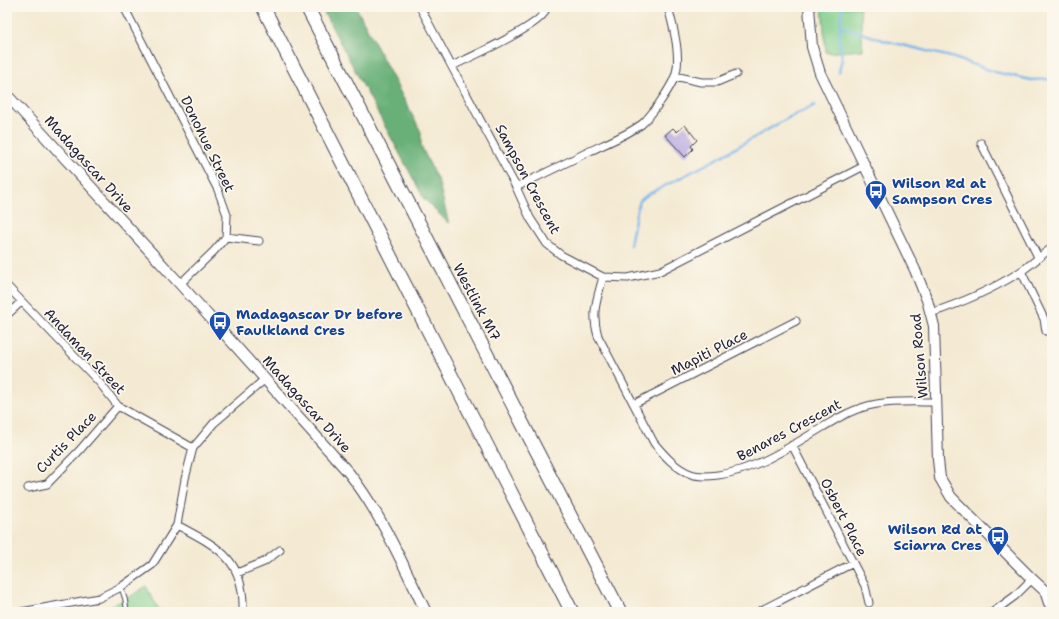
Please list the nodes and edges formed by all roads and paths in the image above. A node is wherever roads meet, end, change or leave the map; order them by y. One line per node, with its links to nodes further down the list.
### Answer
1 (124, 7): 15 (street, Donohue Street)
2 (263, 7): 49 (highway)
3 (307, 7): 50 (highway, Westlink M7)
4 (420, 7): 8 (street, Sampson Crescent)
5 (546, 7): 8 (street)
6 (668, 7): 10 (street)
7 (809, 7): 13 (street, Wilson Road)
8 (452, 66): 14 (street, Sampson Crescent)
9 (736, 74): 10 (street)
10 (675, 76): 14 (street)
11 (8, 100): 21 (street, Madagascar Drive)
12 (981, 143): 18 (street)
13 (864, 166): 20 (street, Sampson Crescent); 24 (street, Wilson Road)
14 (516, 187): 20 (street, Sampson Crescent)
15 (226, 237): 16 (street); 21 (street)
16 (259, 241)
17 (1052, 248): 18 (street)
18 (1038, 257): 19 (street)
19 (1021, 271): 24 (street); 27 (street)
20 (603, 277): 30 (street, Benares Crescent)
21 (180, 284): 28 (street, Madagascar Drive)
22 (7, 286): 23 (street, Andaman Street)
23 (21, 302): 25 (street); 31 (street, Andaman Street)
24 (931, 313): 29 (street, Wilson Road)
25 (7, 315)
26 (796, 321): 30 (street, Mapiti Place)
27 (1046, 332)
28 (265, 379): 33 (street); 48 (street, Madagascar Drive)
29 (937, 402): 32 (street, Benares Crescent); 39 (street, Wilson Road)
30 (634, 404): 32 (street, Benares Crescent)
31 (118, 406): 33 (street, Andaman Street); 34 (street, Curtis Place)
32 (792, 445): 37 (street, Osbert Place)
33 (193, 448): 35 (street)
34 (28, 488)
35 (177, 525): 38 (street); 40 (street)
36 (280, 550): 38 (street)
37 (853, 563): 42 (street, Osbert Place); 51 (street)
38 (237, 573): 47 (street)
39 (1032, 579): 41 (street, Wilson Road); 52 (street)
40 (121, 587): 44 (street); 46 (lane)
41 (1048, 593): 43 (street, Wilson Road)
42 (869, 603)
43 (1052, 606)
44 (54, 609): 45 (street)
45 (21, 612)
46 (127, 612)
47 (242, 612)
48 (426, 612)
49 (572, 612)
50 (620, 612)
51 (758, 612)
52 (993, 612)

